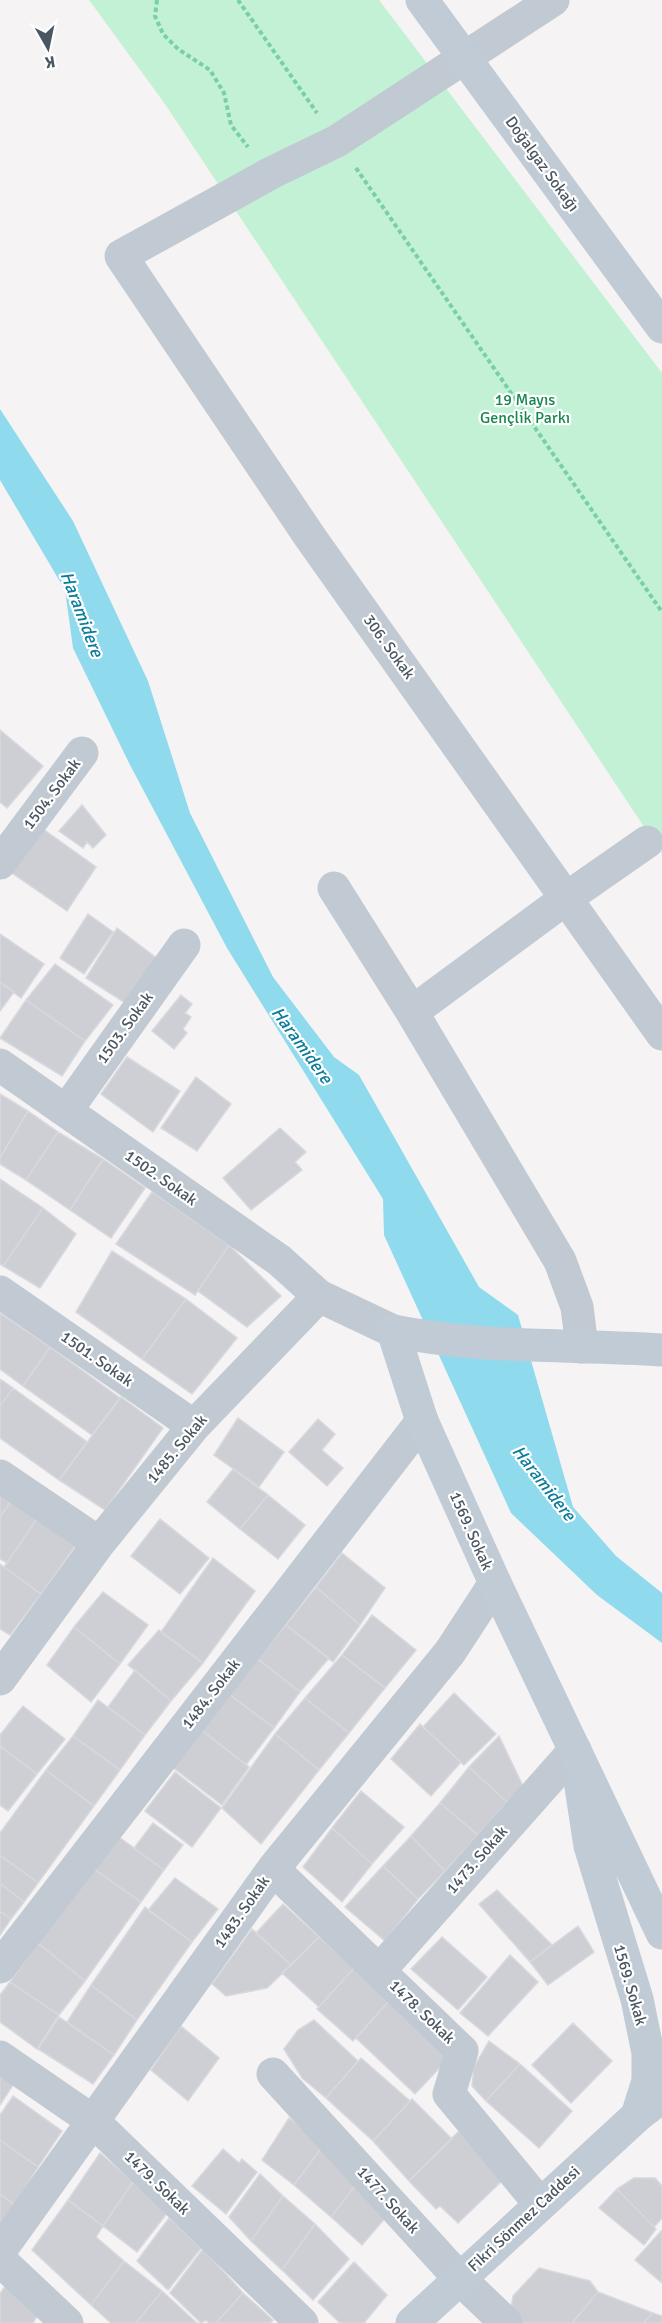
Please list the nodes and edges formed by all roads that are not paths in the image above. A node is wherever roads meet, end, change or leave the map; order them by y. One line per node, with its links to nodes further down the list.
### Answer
1 (422, 0): 3 (street, Doğalgaz Sokağı)
2 (553, 0): 3 (street)
3 (465, 59): 4 (street, Doğalgaz Sokağı); 9 (street, 306. Sokak)
4 (662, 327)
5 (82, 753): 7 (street, 1504. Sokak)
6 (648, 842): 9 (street)
7 (0, 863)
8 (334, 888): 11 (street)
9 (568, 897): 11 (street); 12 (street, 306. Sokak)
10 (184, 945): 14 (street, 1503. Sokak)
11 (412, 1012): 18 (street)
12 (662, 1034)
13 (0, 1065): 14 (street, 1502. Sokak)
14 (66, 1111): 16 (street, 1502. Sokak)
15 (0, 1292): 21 (street, 1501. Sokak)
16 (319, 1296): 17 (street); 21 (street, 1485. Sokak)
17 (407, 1334): 18 (street); 20 (street, 1569. Sokak)
18 (582, 1347): 19 (street)
19 (662, 1350)
20 (422, 1421): 24 (street, 1569. Sokak); 29 (street, 1484. Sokak)
21 (195, 1426): 23 (street, 1485. Sokak)
22 (0, 1476): 23 (street)
23 (99, 1543): 25 (street, 1485. Sokak)
24 (495, 1582): 26 (street, 1569. Sokak); 27 (street, 1483. Sokak)
25 (2, 1672)
26 (575, 1750): 28 (street, 1569. Sokak); 30 (street, 1473. Sokak); 33 (street, 1569. Sokak)
27 (273, 1869): 30 (street, 1478. Sokak); 34 (street, 1483. Sokak)
28 (662, 1933)
29 (0, 1967)
30 (380, 1970): 35 (street, 1478. Sokak)
31 (0, 2057): 34 (street, 1479. Sokak)
32 (273, 2074): 38 (street, 1477. Sokak)
33 (650, 2106): 35 (street, Fikri Sönmez Caddesi)
34 (93, 2121): 36 (street, 1483. Sokak); 40 (street, 1479. Sokak)
35 (540, 2204): 38 (street, Fikri Sönmez Caddesi)
36 (0, 2251)
37 (0, 2260): 39 (street)
38 (459, 2279): 41 (street, Fikri Sönmez Caddesi); 42 (street, 1477. Sokak)
39 (67, 2323)
40 (302, 2323)
41 (412, 2323)
42 (506, 2323)

